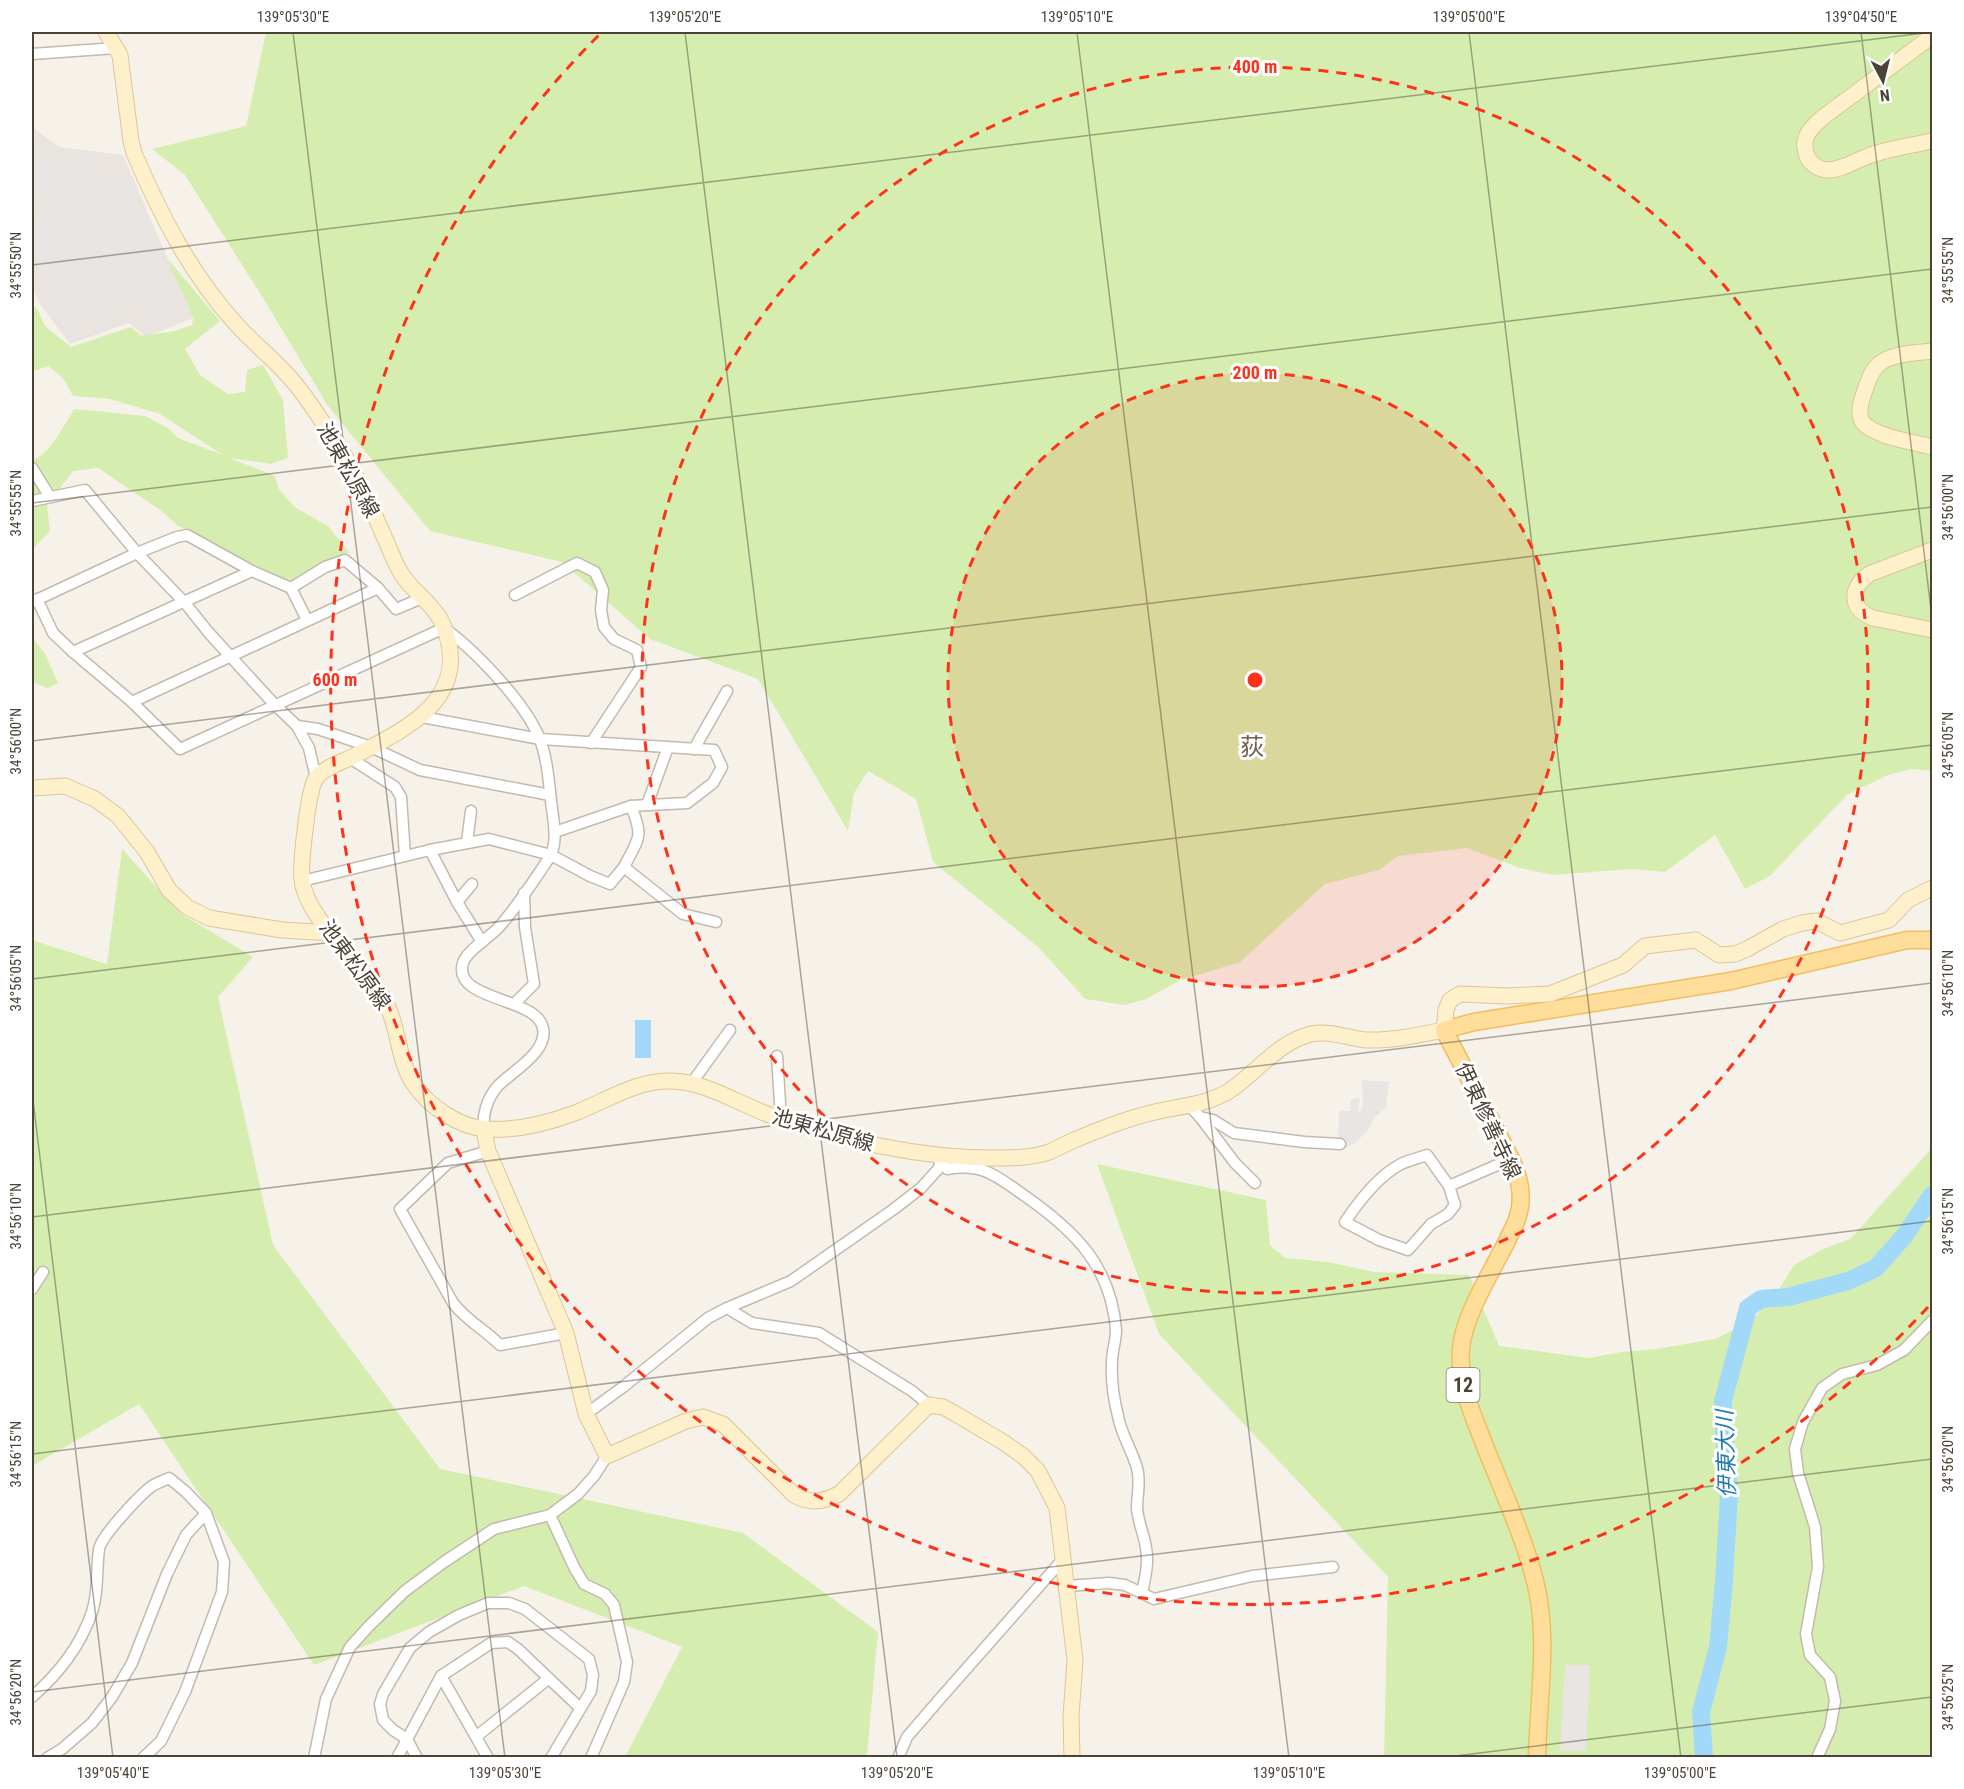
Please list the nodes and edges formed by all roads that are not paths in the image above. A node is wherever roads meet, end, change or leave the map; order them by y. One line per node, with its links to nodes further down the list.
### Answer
1 (106, 32): 3 (street, 池東松原線)
2 (1932, 36): 5 (street)
3 (116, 48): 4 (street); 17 (street, 池東松原線)
4 (32, 54)
5 (1932, 141)
6 (1932, 351): 7 (street)
7 (1932, 447)
8 (32, 468): 9 (street)
9 (50, 497): 10 (street); 12 (street)
10 (32, 501)
11 (1932, 550): 22 (street)
12 (137, 553): 13 (street); 18 (street); 19 (street)
13 (252, 571): 14 (street); 19 (street)
14 (291, 588): 15 (street); 20 (street)
15 (378, 588): 17 (street); 20 (street)
16 (515, 595): 31 (street)
17 (422, 598): 21 (street, 池東松原線)
18 (34, 601): 23 (street)
19 (185, 603): 23 (street); 24 (street)
20 (307, 620): 24 (street)
21 (444, 628): 27 (street); 28 (street, 池東松原線); 30 (street)
22 (1932, 630)
23 (73, 652): 26 (street)
24 (230, 656): 26 (street); 27 (street)
25 (727, 691): 34 (street)
26 (132, 702): 27 (street)
27 (275, 705): 29 (street)
28 (422, 717): 30 (street); 32 (street, 池東松原線)
29 (297, 726): 32 (street); 36 (street)
30 (540, 739): 31 (street); 38 (street)
31 (591, 742): 33 (street)
32 (371, 747): 35 (street, 池東松原線); 38 (street)
33 (668, 747): 34 (street); 39 (street)
34 (694, 749): 39 (street)
35 (350, 758): 36 (street, 池東松原線); 46 (street)
36 (316, 778): 48 (street, 池東松原線)
37 (32, 788): 54 (street)
38 (550, 795): 42 (street)
39 (647, 805): 40 (street)
40 (631, 806): 42 (street); 47 (street)
41 (471, 811): 43 (street)
42 (555, 832): 45 (street)
43 (467, 842): 44 (street); 45 (street)
44 (430, 850): 46 (street); 52 (street)
45 (551, 855): 47 (street); 51 (street)
46 (405, 856): 48 (street)
47 (624, 867): 53 (street)
48 (302, 881): 54 (street, 池東松原線)
49 (472, 884): 52 (street)
50 (1932, 888): 59 (street)
51 (524, 892): 56 (street); 57 (street)
52 (457, 902): 56 (street)
53 (716, 922)
54 (331, 933): 65 (street, 池東松原線)
55 (1932, 940): 59 (main road)
56 (482, 942): 57 (street)
57 (514, 1004): 65 (street)
58 (730, 1030): 61 (street)
59 (1444, 1030): 62 (street, 池東松原線); 69 (main road, 伊東修善寺線 / 12)
60 (777, 1056): 64 (street)
61 (691, 1084): 64 (street, 池東松原線); 65 (street, 池東松原線)
62 (1189, 1105): 63 (street); 68 (street, 池東松原線)
63 (1200, 1117): 66 (street); 70 (street)
64 (781, 1119): 68 (street, 池東松原線)
65 (484, 1130): 67 (street)
66 (1340, 1144)
67 (488, 1151): 76 (street); 76 (street)
68 (941, 1156): 74 (street); 85 (street)
69 (1511, 1159): 71 (street); 102 (main road, 伊東修善寺線 / 12)
70 (1255, 1183)
71 (1449, 1186): 71 (street)
72 (43, 1272): 73 (street)
73 (32, 1289)
74 (727, 1308): 77 (street); 78 (street)
75 (1932, 1321): 103 (street)
76 (566, 1333): 78 (street)
77 (929, 1405): 79 (street); 82 (street)
78 (586, 1414): 79 (street)
79 (607, 1456): 81 (street)
80 (206, 1513): 88 (street); 92 (street); 93 (street)
81 (550, 1515): 94 (street); 99 (street)
82 (1064, 1558): 84 (street); 100 (street)
83 (1333, 1567): 85 (street)
84 (1067, 1586): 85 (street); 101 (street)
85 (1142, 1593)
86 (441, 1676): 87 (street); 90 (street); 91 (street)
87 (548, 1679): 89 (street); 90 (street)
88 (32, 1697)
89 (580, 1708): 91 (street); 98 (street)
90 (477, 1736): 97 (street)
91 (407, 1739): 95 (street); 96 (street)
92 (47, 1758)
93 (143, 1758)
94 (314, 1758)
95 (397, 1758)
96 (417, 1758)
97 (488, 1758)
98 (551, 1758)
99 (591, 1758)
100 (898, 1758)
101 (1072, 1758)
102 (1537, 1758)
103 (1817, 1758)

